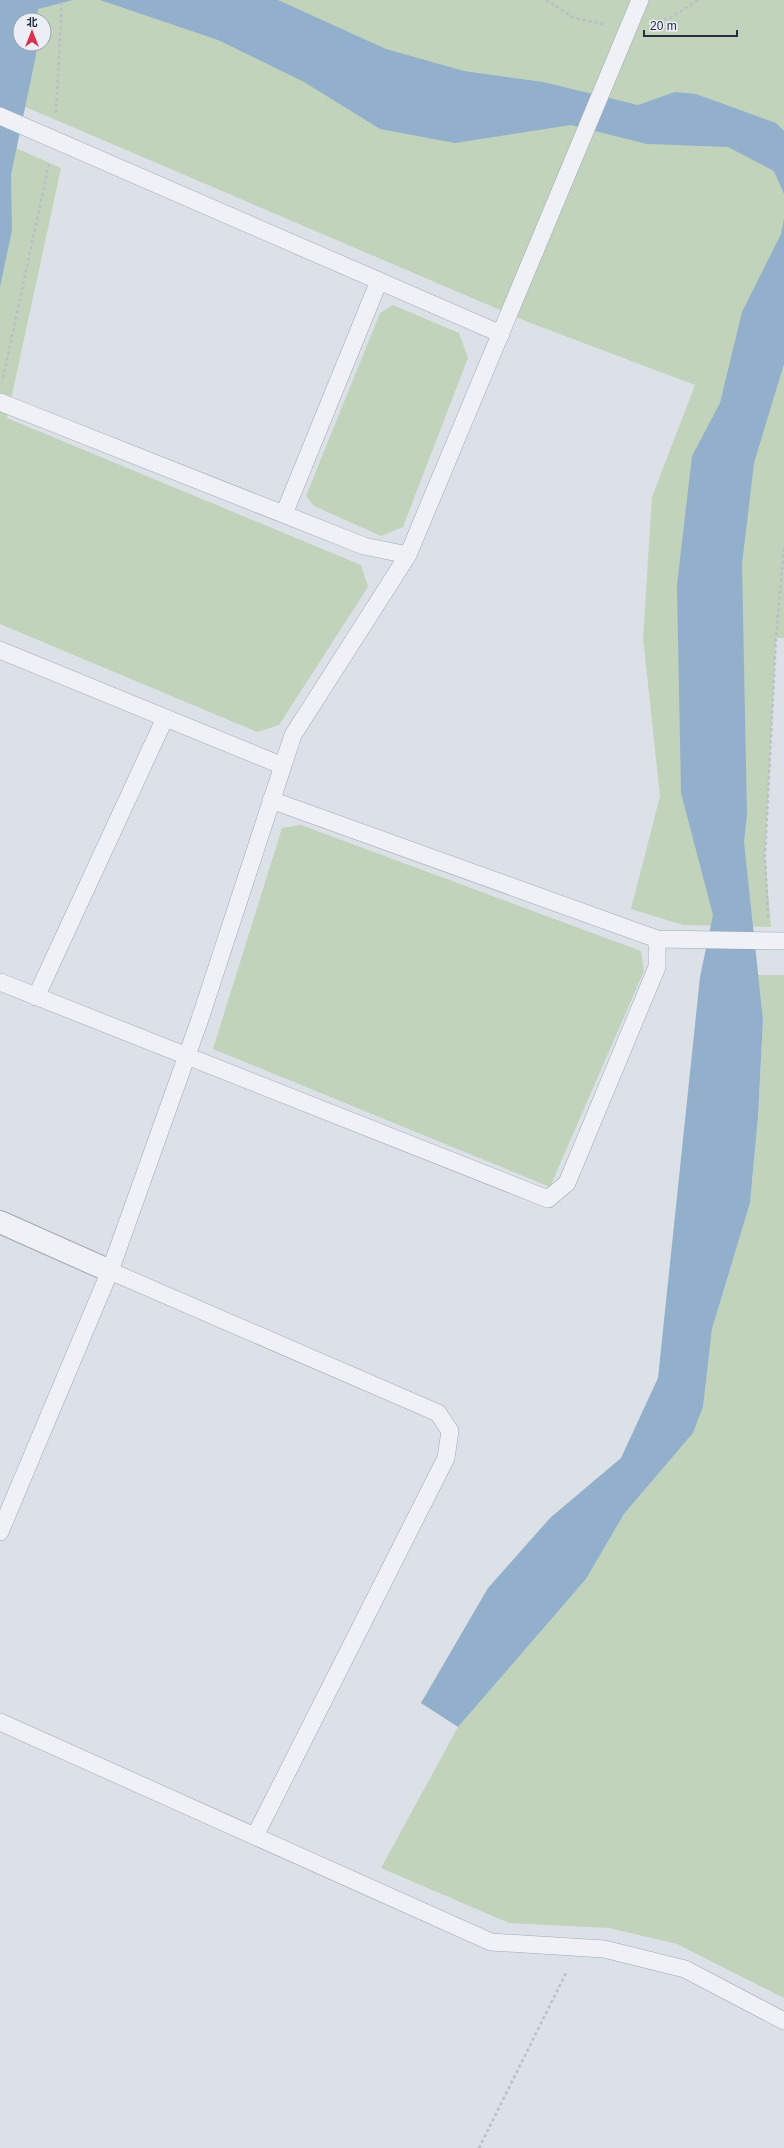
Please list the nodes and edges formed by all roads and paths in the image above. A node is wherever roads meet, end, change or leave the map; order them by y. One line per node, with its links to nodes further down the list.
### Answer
1 (62, 0): 4 (path)
2 (640, 0): 6 (lane)
3 (0, 116): 4 (lane)
4 (55, 140): 5 (lane); 7 (path)
5 (379, 281): 6 (lane); 9 (lane)
6 (501, 334): 11 (lane)
7 (2, 385)
8 (0, 402): 9 (lane)
9 (284, 514): 11 (lane)
10 (784, 548): 12 (path)
11 (408, 555): 15 (lane)
12 (783, 569): 18 (path)
13 (0, 650): 14 (lane)
14 (166, 718): 15 (lane); 20 (lane)
15 (283, 766): 16 (lane)
16 (272, 800): 17 (lane); 21 (lane)
17 (657, 938): 18 (lane); 21 (lane)
18 (777, 941)
19 (0, 982): 20 (lane)
20 (36, 997): 21 (lane)
21 (187, 1057): 23 (lane)
22 (0, 1222): 23 (street)
23 (110, 1271): 24 (lane); 26 (lane)
24 (0, 1532)
25 (0, 1722): 26 (lane)
26 (255, 1836): 27 (lane)
27 (578, 1947): 28 (lane); 29 (path)
28 (784, 2021)
29 (479, 2148)

